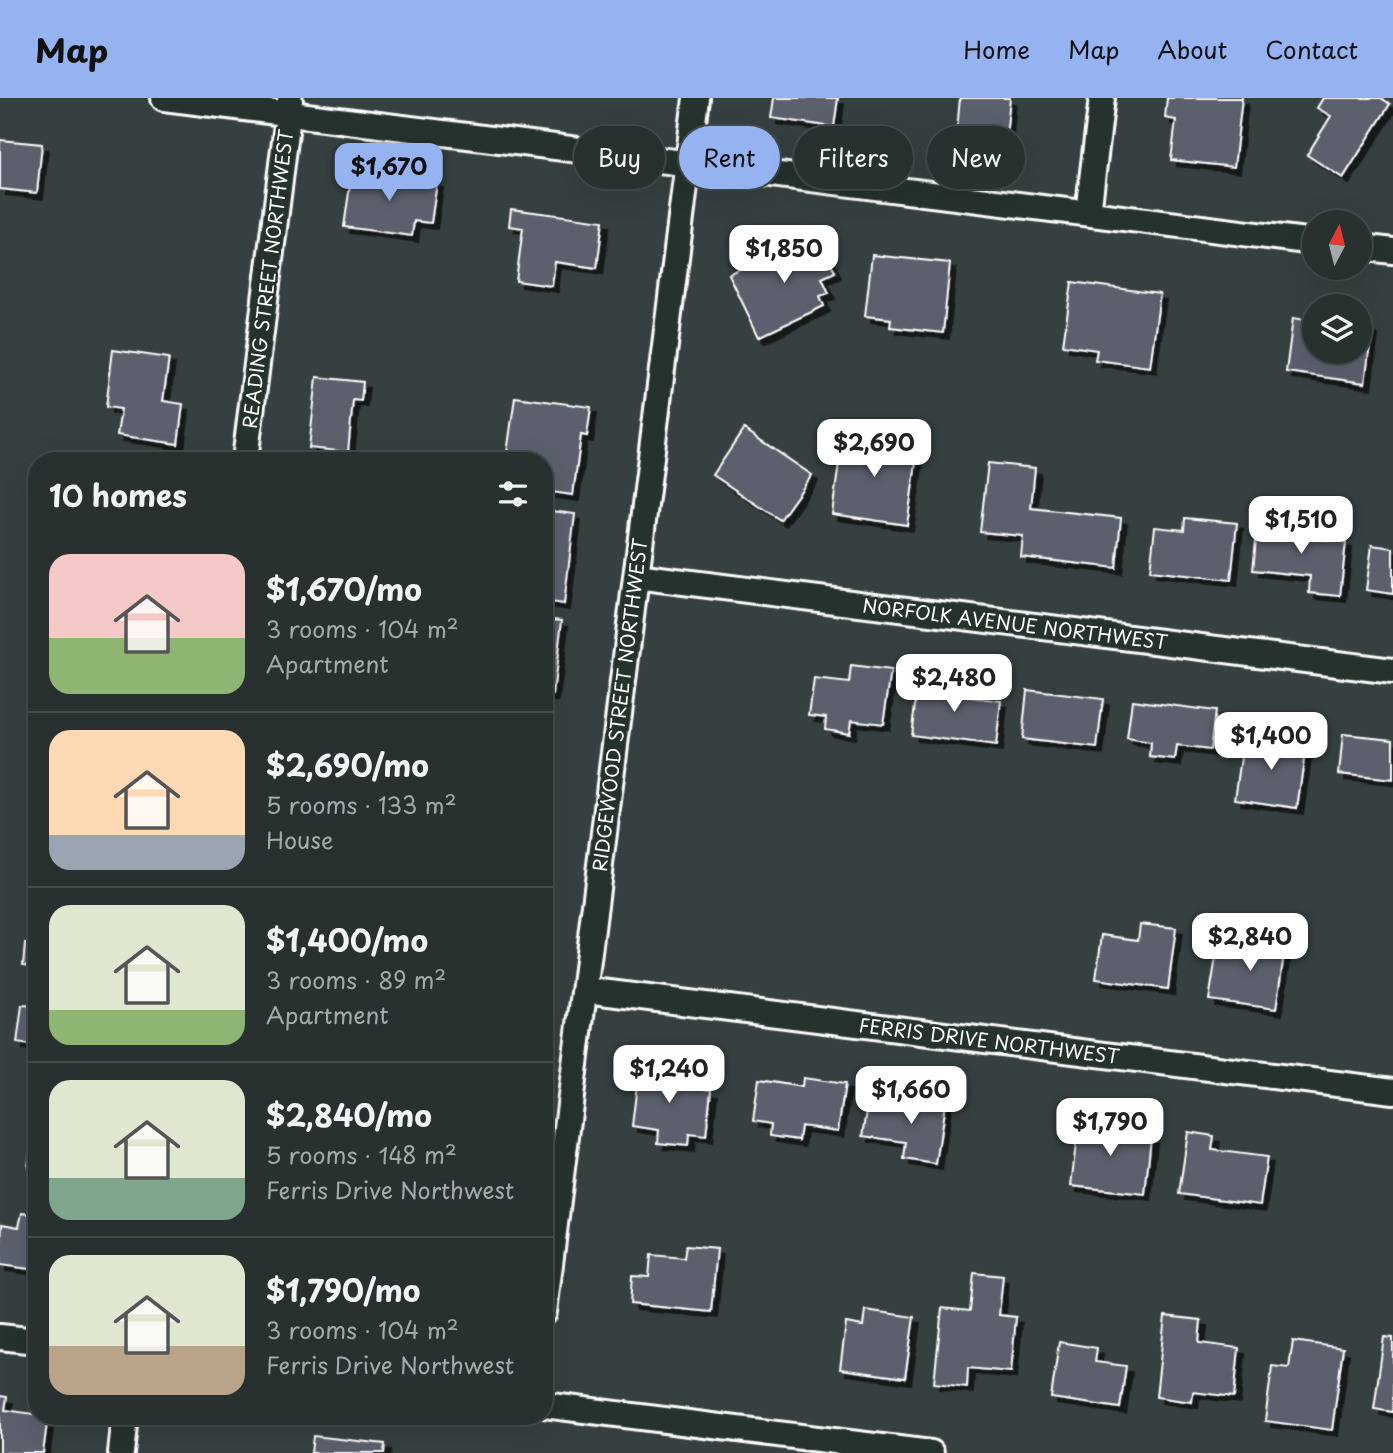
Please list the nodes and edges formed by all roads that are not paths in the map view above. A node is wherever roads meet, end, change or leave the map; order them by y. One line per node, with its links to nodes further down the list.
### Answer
1 (164, 98): 4 (street)
2 (696, 98): 5 (street, RIDGEWOOD STREET NORTHWEST)
3 (1102, 98): 9 (street)
4 (289, 106): 6 (street); 13 (street, READING STREET NORTHWEST)
5 (693, 126)
6 (679, 163)
7 (780, 175): 9 (street)
8 (685, 189): 14 (street, RIDGEWOOD STREET NORTHWEST)
9 (1088, 213): 10 (street)
10 (1302, 240)
11 (1372, 248): 12 (street)
12 (1393, 251)
13 (246, 452)
14 (636, 576): 15 (street, NORFOLK AVENUE NORTHWEST); 16 (street, RIDGEWOOD STREET NORTHWEST)
15 (1393, 671)
16 (585, 990): 17 (street, FERRIS DRIVE NORTHWEST); 18 (street, RIDGEWOOD STREET NORTHWEST)
17 (1393, 1091)
18 (553, 1241)
19 (0, 1337): 20 (street)
20 (28, 1340)
21 (553, 1406): 24 (street)
22 (124, 1425): 23 (street)
23 (121, 1453)
24 (931, 1453)

